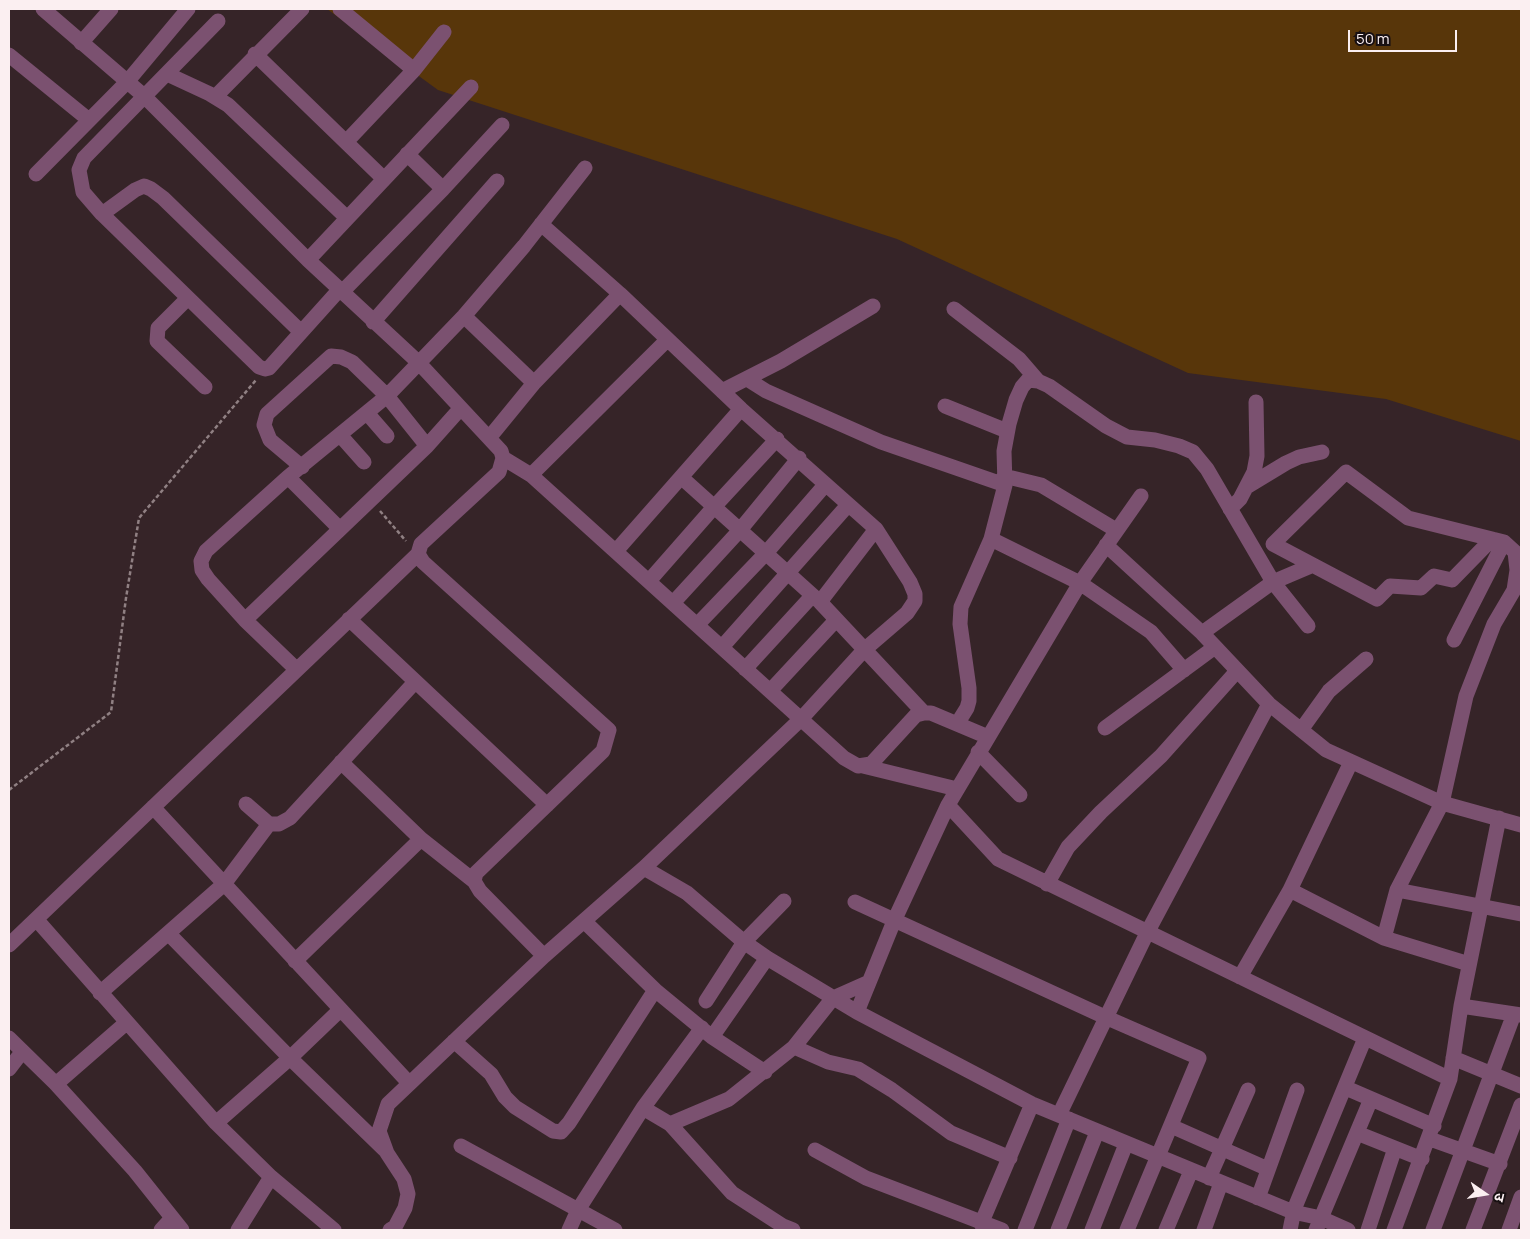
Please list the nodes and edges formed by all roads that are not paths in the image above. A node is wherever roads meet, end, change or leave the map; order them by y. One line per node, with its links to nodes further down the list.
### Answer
1 (43, 9): 8 (street)
2 (111, 9): 8 (street)
3 (188, 9): 13 (street)
4 (302, 9): 9 (street)
5 (340, 9): 11 (street)
6 (218, 21): 12 (street)
7 (444, 32): 11 (street)
8 (81, 43): 13 (street)
9 (255, 54): 16 (street); 19 (street)
10 (9, 55): 17 (street)
11 (414, 70): 19 (street)
12 (167, 74): 15 (street); 16 (street)
13 (127, 82): 15 (street); 17 (street)
14 (472, 87): 20 (street)
15 (144, 96): 26 (street); 29 (street)
16 (215, 97): 27 (street)
17 (89, 120): 22 (street)
18 (502, 125): 25 (street)
19 (346, 142): 23 (street)
20 (408, 154): 23 (street); 25 (street)
21 (585, 168): 28 (street)
22 (36, 174)
23 (384, 179): 27 (street)
24 (497, 180): 36 (street)
25 (443, 189): 30 (street)
26 (102, 214): 32 (street); 37 (street)
27 (346, 217): 29 (street)
28 (541, 224): 31 (street); 35 (street)
29 (308, 260): 30 (street)
30 (343, 293): 36 (street); 37 (street)
31 (620, 294): 38 (street); 42 (street)
32 (188, 298): 37 (street); 43 (street)
33 (873, 306): 40 (street)
34 (954, 309): 41 (street)
35 (464, 316): 39 (street); 42 (street)
36 (369, 317): 39 (street)
37 (301, 332)
38 (667, 340): 44 (street); 62 (street)
39 (418, 362): 45 (street); 48 (street)
40 (747, 379): 44 (street); 65 (street)
41 (1038, 381): 51 (street); 71 (street)
42 (534, 383): 54 (street)
43 (205, 388)
44 (722, 391): 49 (street)
45 (387, 396): 50 (street); 56 (street); 61 (street)
46 (1256, 402): 67 (street)
47 (945, 406): 51 (street)
48 (460, 409): 54 (street); 56 (street)
49 (741, 409): 55 (street); 64 (street)
50 (367, 413): 52 (street); 53 (street)
51 (1007, 431): 65 (street)
52 (340, 435): 60 (street); 61 (street)
53 (387, 436)
54 (489, 438): 58 (street)
55 (777, 439): 59 (street); 70 (street)
56 (427, 446): 72 (street)
57 (1322, 452): 67 (street)
58 (503, 458): 62 (street); 81 (street)
59 (799, 458): 66 (street); 74 (street)
60 (364, 462)
61 (302, 467): 63 (street)
62 (531, 476): 79 (street)
63 (288, 477): 72 (street); 90 (street)
64 (682, 477): 70 (street); 79 (street)
65 (1004, 480): 75 (street); 76 (street)
66 (825, 485): 69 (street); 80 (street)
67 (1248, 486): 71 (street)
68 (1141, 496): 75 (street)
69 (848, 505): 73 (street); 83 (street)
70 (714, 507): 74 (street); 84 (street)
71 (1230, 509): 85 (street)
72 (340, 529): 90 (street)
73 (876, 529): 87 (street); 98 (street)
74 (740, 530): 80 (street); 88 (street)
75 (1116, 530): 78 (street)
76 (991, 539): 86 (street); 109 (street)
77 (1498, 541): 82 (street); 82 (street); 95 (street); 119 (street)
78 (1106, 545): 86 (street); 94 (street)
79 (616, 551): 84 (street)
80 (766, 553): 83 (street); 92 (street)
81 (418, 554): 89 (street); 121 (street)
82 (1312, 565): 85 (street)
83 (788, 574): 87 (street); 96 (street)
84 (649, 581): 88 (street)
85 (1273, 582): 93 (street); 94 (street)
86 (1080, 583): 102 (street); 112 (street)
87 (816, 599): 91 (street); 101 (street)
88 (673, 603): 92 (street)
89 (349, 619): 100 (street); 104 (street)
90 (245, 620): 100 (street)
91 (836, 620): 98 (street); 105 (street)
92 (697, 625): 96 (street)
93 (1308, 626)
94 (1202, 633): 97 (street)
95 (1454, 640)
96 (722, 647): 101 (street)
97 (1215, 647): 102 (street); 103 (street)
98 (864, 650): 107 (street); 108 (street)
99 (1366, 659): 111 (street)
100 (296, 669): 123 (street)
101 (745, 669): 105 (street)
102 (1184, 670): 110 (street)
103 (1238, 671): 106 (street); 131 (street)
104 (416, 682): 114 (street); 121 (street)
105 (770, 691): 108 (street)
106 (1269, 704): 111 (street); 141 (street)
107 (924, 713): 109 (street); 116 (street)
108 (801, 719): 116 (street); 128 (street)
109 (957, 724): 112 (street)
110 (1105, 728)
111 (1301, 730): 115 (street)
112 (988, 737): 113 (street)
113 (978, 752): 117 (street); 118 (street)
114 (341, 762): 125 (street); 127 (street)
115 (1351, 762): 119 (street); 132 (street)
116 (863, 766): 117 (street)
117 (957, 789): 122 (street)
118 (1020, 795)
119 (1442, 803): 124 (street); 133 (street)
120 (246, 804): 125 (street)
121 (548, 805): 129 (street)
122 (948, 805): 131 (street); 140 (street)
123 (153, 807): 130 (street); 138 (street)
124 (1499, 818): 126 (street); 136 (street)
125 (269, 824): 130 (street)
126 (1521, 825)
127 (421, 839): 129 (street); 148 (street)
128 (644, 868): 139 (street); 144 (street)
129 (474, 880): 146 (street)
130 (224, 884): 142 (street); 148 (street)
131 (1047, 884): 141 (street)
132 (1290, 890): 143 (street); 150 (street)
133 (1397, 890): 136 (street); 143 (street)
134 (784, 902): 144 (street)
135 (855, 902): 140 (street)
136 (1481, 906): 137 (street); 149 (street)
137 (1521, 914)
138 (36, 919): 145 (street); 153 (street)
139 (584, 921): 146 (street); 152 (street)
140 (894, 921): 151 (street); 160 (street)
141 (1147, 933): 150 (street); 160 (street)
142 (169, 934): 153 (street); 168 (street)
143 (1384, 938): 149 (street)
144 (744, 942): 147 (street); 155 (street)
145 (9, 946)
146 (544, 956): 165 (street)
147 (767, 958): 154 (street); 162 (street)
148 (295, 961): 157 (street)
149 (1469, 964): 156 (street)
150 (1240, 977): 164 (street)
151 (869, 982): 154 (street); 158 (street)
152 (655, 990): 162 (street); 165 (street)
153 (100, 993): 161 (street)
154 (833, 998): 158 (street); 166 (street)
155 (706, 1001)
156 (1461, 1006): 159 (street); 169 (street)
157 (340, 1010): 168 (street); 174 (street)
158 (857, 1012): 181 (street)
159 (1517, 1015): 172 (street)
160 (1105, 1017): 184 (street); 187 (street)
161 (126, 1023): 175 (street); 185 (street)
162 (707, 1033): 171 (street); 183 (street)
163 (9, 1038): 167 (street)
164 (1365, 1038): 173 (street); 177 (street)
165 (454, 1041): 174 (street)
166 (794, 1047): 171 (street); 199 (street)
167 (22, 1052): 170 (street); 175 (street)
168 (290, 1058): 185 (street); 197 (street)
169 (1453, 1058): 172 (street); 173 (street)
170 (9, 1069)
171 (766, 1072): 186 (street)
172 (1490, 1073): 176 (street); 196 (street)
173 (1450, 1079): 189 (street)
174 (410, 1083): 197 (street)
175 (56, 1084): 210 (street)
176 (1521, 1086)
177 (1346, 1088): 180 (street); 209 (street)
178 (1248, 1090): 194 (street)
179 (1297, 1090): 202 (street)
180 (1371, 1099): 189 (street); 190 (street)
181 (1032, 1104): 184 (street); 199 (street)
182 (1521, 1105): 201 (street)
183 (643, 1108): 186 (street); 208 (street)
184 (1064, 1117): 188 (street); 223 (street)
185 (216, 1123): 204 (street)
186 (670, 1124): 221 (street)
187 (1171, 1126): 194 (street); 198 (street)
188 (1097, 1132): 191 (street); 224 (street)
189 (1432, 1132): 196 (street); 200 (street)
190 (1357, 1133): 193 (street); 212 (street)
191 (1126, 1144): 198 (street); 225 (street)
192 (461, 1146): 208 (street)
193 (1395, 1148): 200 (street); 230 (street)
194 (1222, 1149): 202 (street); 205 (street)
195 (815, 1150): 211 (street)
196 (1463, 1151): 201 (street); 232 (street)
197 (387, 1153): 213 (street)
198 (1156, 1157): 203 (street); 226 (street)
199 (1010, 1158): 211 (street)
200 (1422, 1159): 231 (street)
201 (1500, 1164): 233 (street)
202 (1268, 1169): 207 (street)
203 (1191, 1171): 205 (street); 227 (street)
204 (271, 1177): 217 (street); 218 (street)
205 (1215, 1180): 207 (street); 228 (street)
206 (1521, 1197): 214 (street)
207 (1258, 1198): 209 (street)
208 (578, 1210): 219 (street); 220 (street)
209 (1292, 1212): 212 (street)
210 (171, 1219): 215 (street); 216 (street)
211 (981, 1224): 222 (street)
212 (1319, 1224): 229 (street)
213 (397, 1229)
214 (1512, 1229)
215 (161, 1230)
216 (182, 1230)
217 (238, 1230)
218 (334, 1230)
219 (569, 1230)
220 (616, 1230)
221 (793, 1230)
222 (1002, 1230)
223 (1025, 1230)
224 (1058, 1230)
225 (1092, 1230)
226 (1127, 1230)
227 (1166, 1230)
228 (1204, 1230)
229 (1348, 1230)
230 (1368, 1230)
231 (1394, 1230)
232 (1432, 1230)
233 (1473, 1230)

